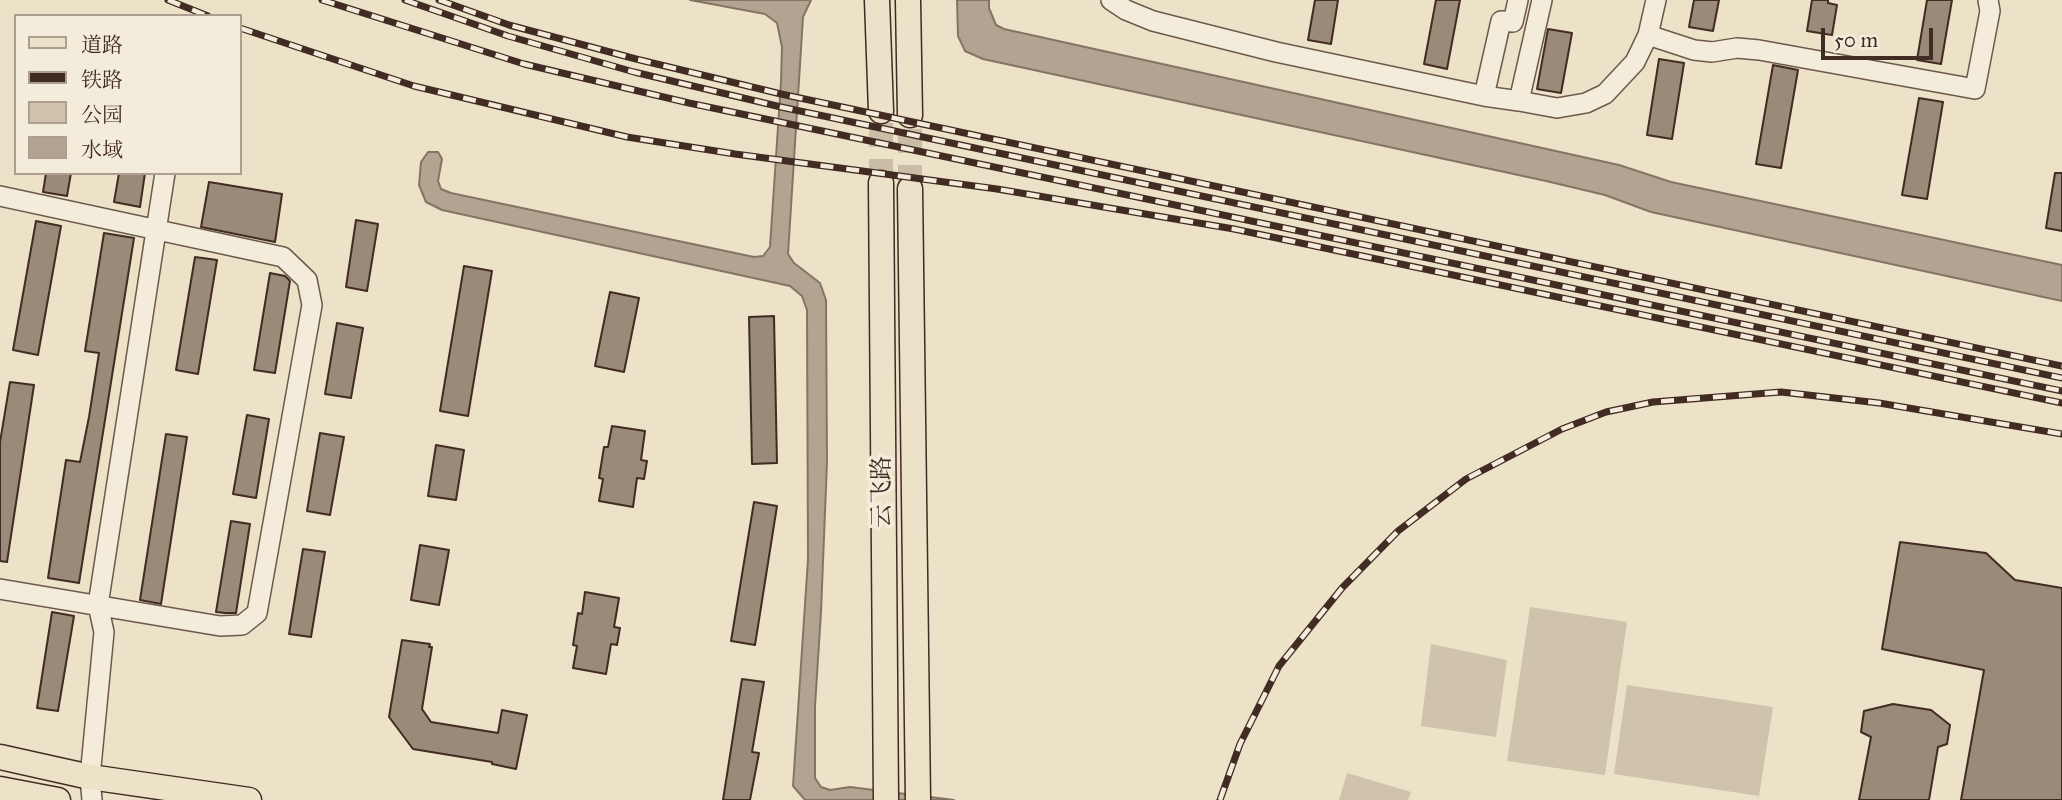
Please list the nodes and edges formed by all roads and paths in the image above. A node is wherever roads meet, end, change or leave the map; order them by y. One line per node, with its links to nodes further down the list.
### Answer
1 (877, 0): 11 (main road)
2 (908, 0): 12 (main road)
3 (1111, 0): 9 (street)
4 (1518, 0): 9 (street)
5 (1542, 0): 10 (street)
6 (1656, 0): 8 (street)
7 (1988, 0): 8 (street)
8 (1648, 35): 10 (street)
9 (1484, 96): 10 (street)
10 (1519, 101)
11 (881, 110)
12 (911, 116)
13 (165, 175): 17 (street)
14 (881, 183): 26 (main road, 云飞路)
15 (910, 189): 27 (main road, 云飞路)
16 (0, 196): 17 (street)
17 (155, 231): 19 (street); 19 (street)
18 (0, 589): 19 (street)
19 (98, 605): 21 (street)
20 (0, 757): 21 (main road)
21 (91, 788): 23 (main road)
22 (0, 789): 24 (main road)
23 (122, 790): 25 (main road)
24 (58, 800)
25 (249, 800)
26 (886, 800)
27 (918, 800)

